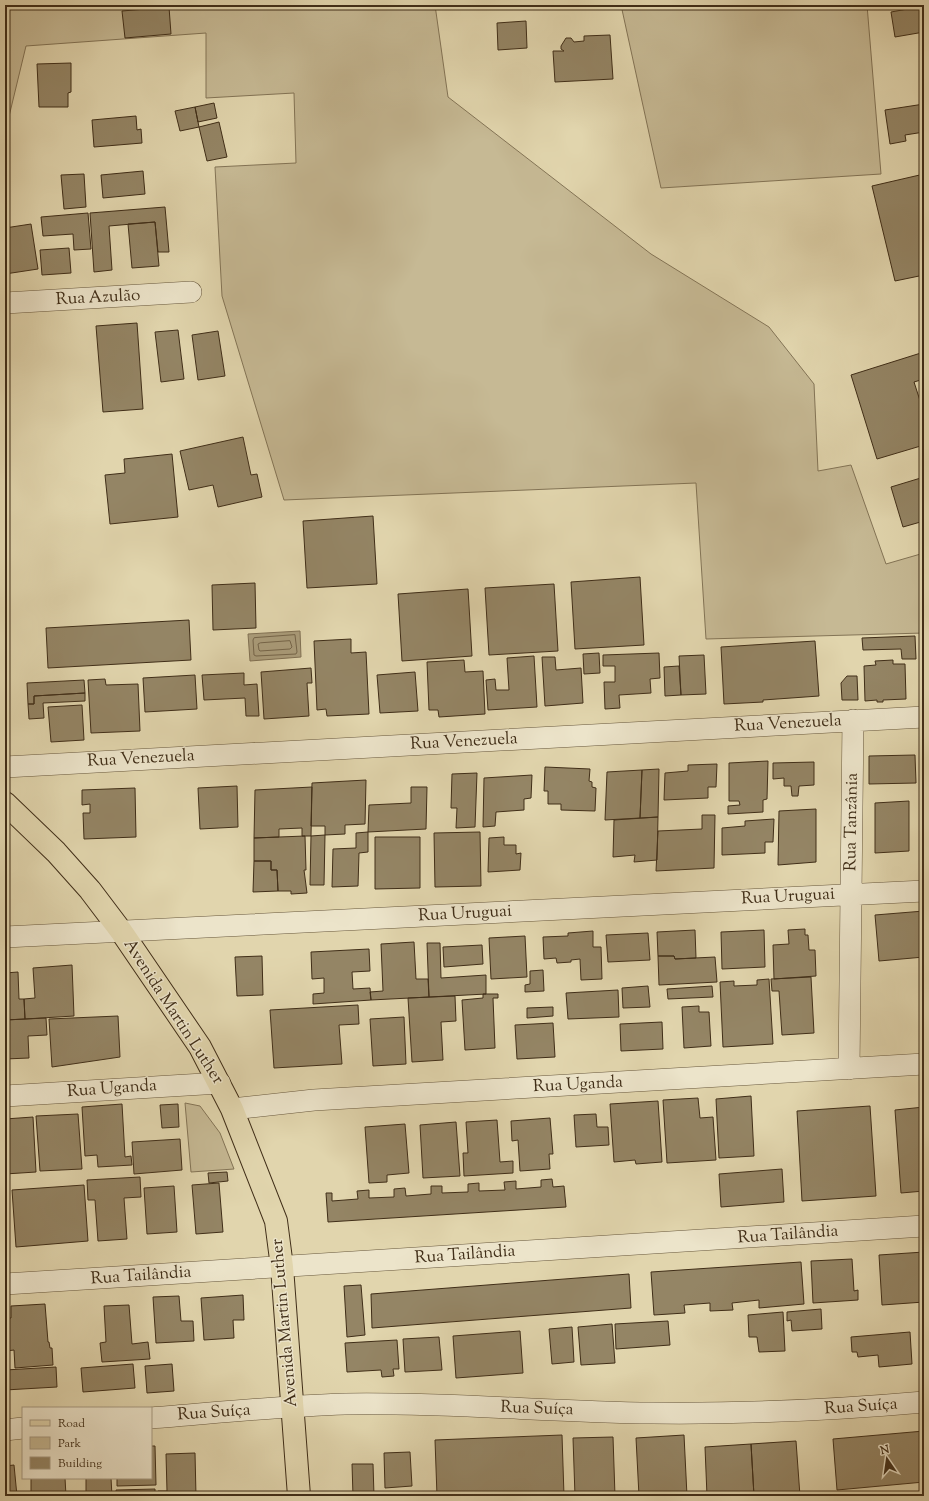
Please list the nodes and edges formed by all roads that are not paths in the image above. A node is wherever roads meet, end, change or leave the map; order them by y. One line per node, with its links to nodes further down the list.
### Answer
1 (191, 292): 2 (street, Rua Azulão)
2 (5, 303)
3 (924, 717): 4 (street, Rua Venezuela)
4 (853, 720): 5 (street, Rua Venezuela); 8 (street, Rua Tanzânia)
5 (5, 767)
6 (5, 803): 9 (main road, Avenida Martin Luther)
7 (924, 890): 8 (street, Rua Uruguai)
8 (851, 894): 9 (street, Rua Uruguai); 12 (street, Rua Tanzânia)
9 (121, 931): 10 (street, Rua Uruguai); 13 (main road, Avenida Martin Luther)
10 (5, 937)
11 (924, 1064): 12 (street, Rua Uganda)
12 (849, 1069): 15 (street, Rua Uganda)
13 (220, 1083): 14 (street, Rua Uganda); 15 (main road, Avenida Martin Luther)
14 (5, 1096)
15 (232, 1109): 17 (main road, Avenida Martin Luther)
16 (924, 1226): 17 (street, Rua Tailândia)
17 (282, 1267): 18 (street, Rua Tailândia); 20 (main road, Avenida Martin Luther)
18 (5, 1284)
19 (924, 1402): 20 (street, Rua Suíça)
20 (292, 1407): 21 (street, Rua Suíça); 24 (main road, Avenida Martin Luther)
21 (152, 1418)
22 (22, 1428): 23 (street)
23 (5, 1430)
24 (299, 1496)

